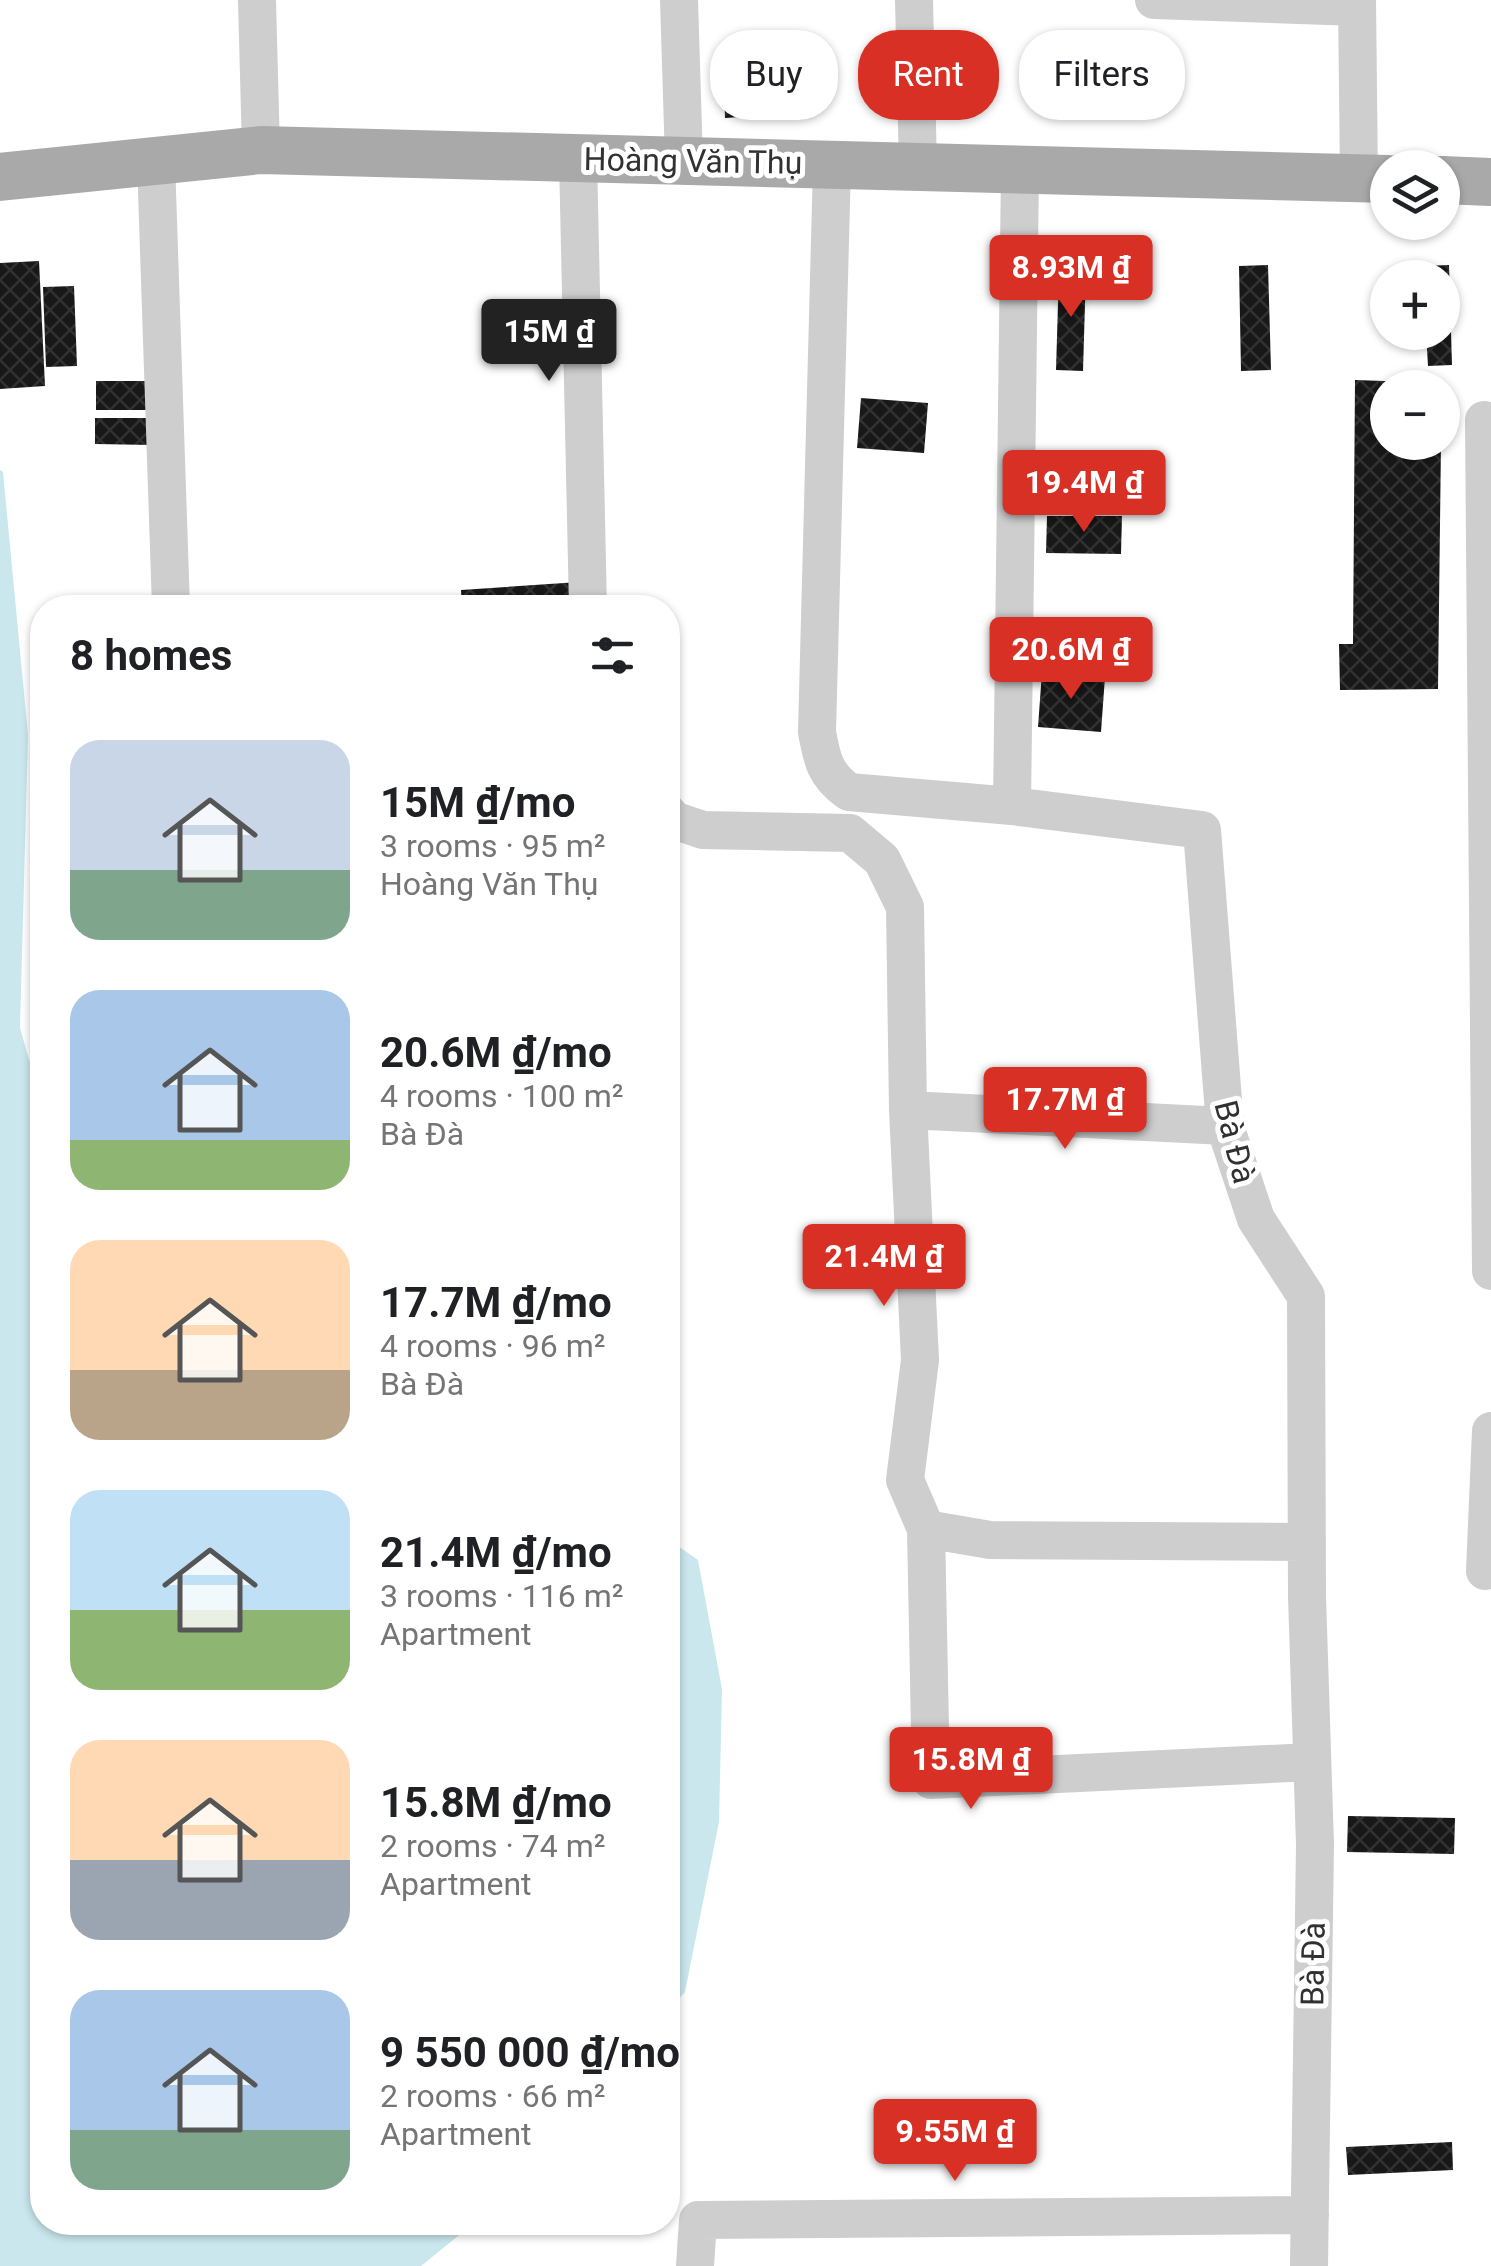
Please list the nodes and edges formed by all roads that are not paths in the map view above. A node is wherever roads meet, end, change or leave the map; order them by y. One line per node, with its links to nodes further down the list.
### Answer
1 (257, 0): 6 (street)
2 (678, 0): 10 (street)
3 (914, 0): 12 (street)
4 (1154, 0): 5 (street)
5 (1357, 4): 7 (street)
6 (261, 150): 8 (main road, Hoàng Văn Thụ); 9 (main road, Hoàng Văn Thụ)
7 (1370, 150)
8 (578, 158): 10 (main road, Hoàng Văn Thụ); 20 (street)
9 (156, 161): 14 (main road, Hoàng Văn Thụ); 19 (street)
10 (684, 161): 11 (main road, Hoàng Văn Thụ)
11 (832, 165): 12 (main road, Hoàng Văn Thụ); 21 (street)
12 (918, 167): 13 (main road, Hoàng Văn Thụ)
13 (1020, 170): 15 (main road, Hoàng Văn Thụ); 22 (street)
14 (0, 178)
15 (1370, 179)
16 (1460, 181): 17 (main road)
17 (1491, 182)
18 (1484, 420): 25 (street)
19 (171, 595)
20 (588, 595)
21 (866, 794): 22 (street); 24 (street)
22 (1012, 806): 27 (street, Bà Đà)
23 (680, 822): 24 (street)
24 (850, 834): 26 (street)
25 (1489, 1001): 28 (street)
26 (908, 1110): 27 (street); 30 (street)
27 (1225, 1126): 31 (street, Bà Đà)
28 (1491, 1271)
29 (1491, 1431): 32 (street)
30 (926, 1529): 31 (street); 33 (street)
31 (1307, 1542): 33 (street, Bà Đà)
32 (1485, 1571)
33 (1312, 1762): 34 (street, Bà Đà)
34 (1310, 2215): 35 (street); 36 (street, Bà Đà)
35 (696, 2266)
36 (1309, 2266)

